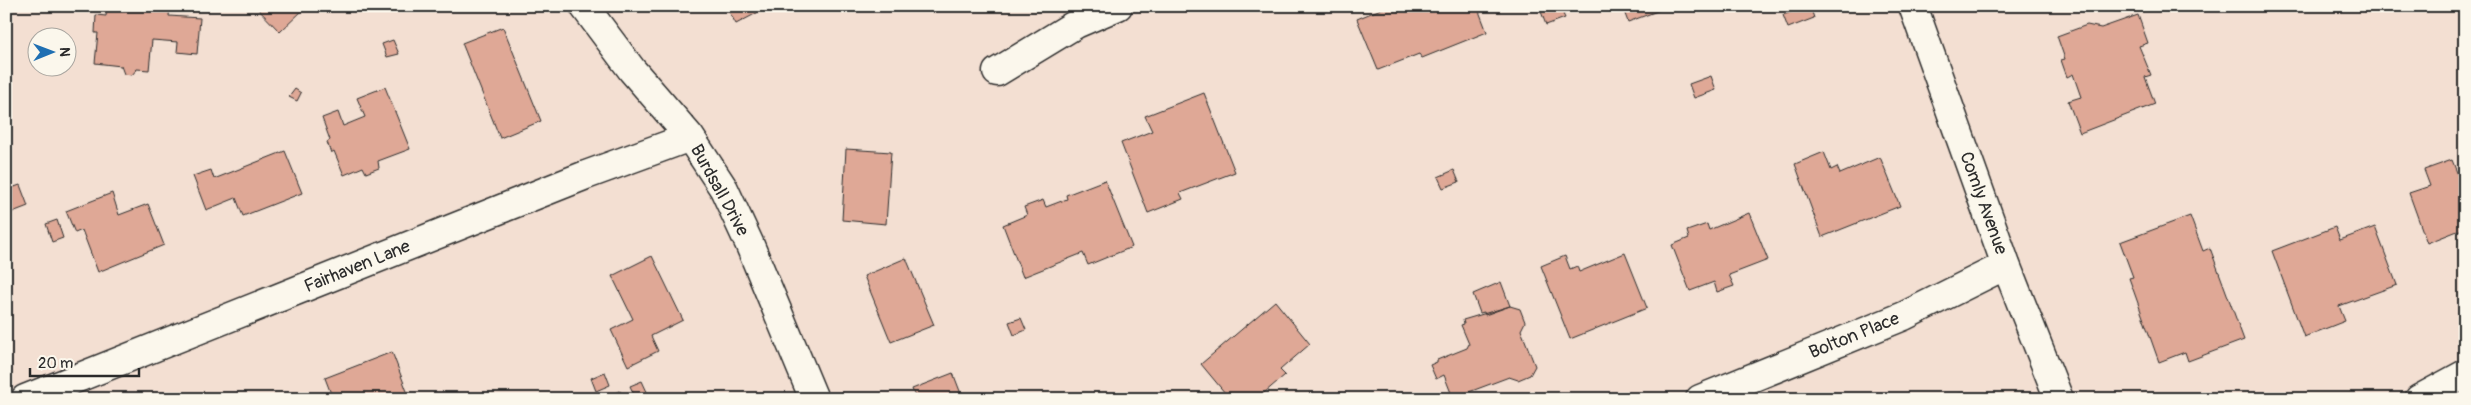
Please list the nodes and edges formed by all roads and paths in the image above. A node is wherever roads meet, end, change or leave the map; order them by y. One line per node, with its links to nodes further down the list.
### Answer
1 (584, 6): 5 (street, Burdsall Drive)
2 (1118, 6): 4 (street)
3 (1913, 6): 6 (street, Comly Avenue)
4 (997, 72)
5 (690, 137): 8 (street, Fairhaven Lane); 9 (street, Burdsall Drive)
6 (2006, 266): 10 (street, Bolton Place); 11 (street, Comly Avenue)
7 (2465, 374): 12 (street)
8 (25, 399)
9 (814, 399)
10 (1700, 399)
11 (2059, 399)
12 (2419, 399)

